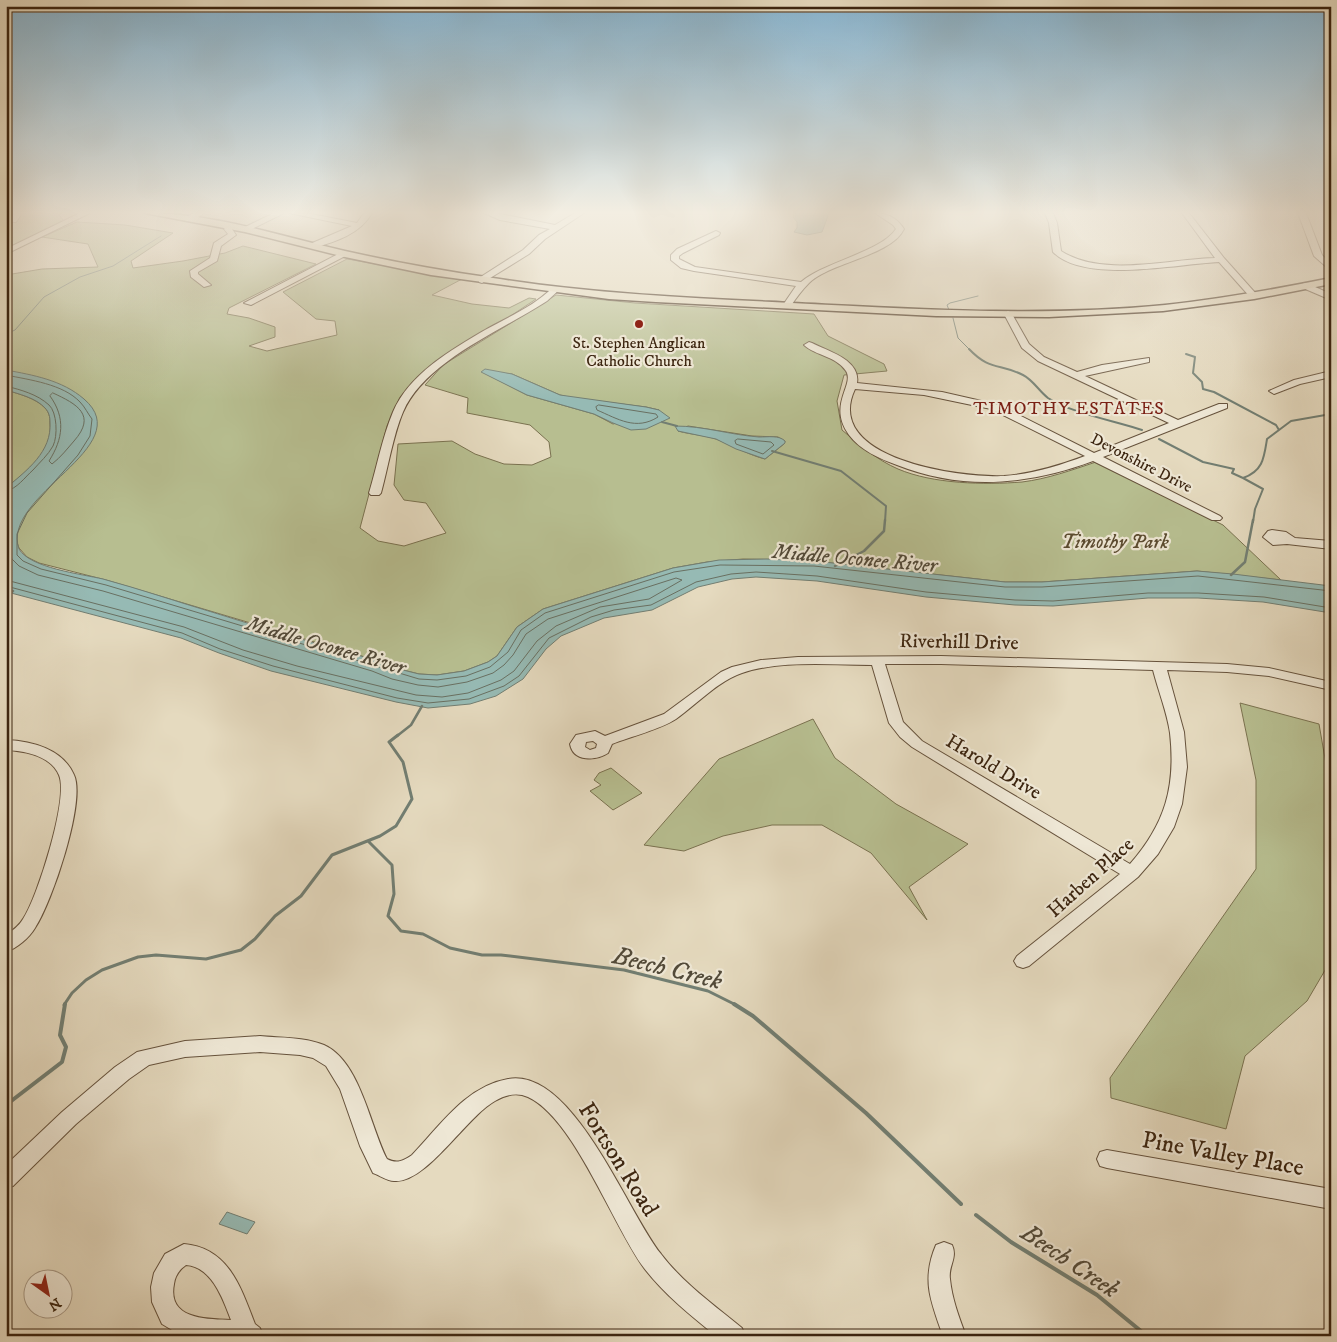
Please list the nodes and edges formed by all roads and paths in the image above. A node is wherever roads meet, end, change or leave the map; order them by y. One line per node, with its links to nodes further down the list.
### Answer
1 (195, 276): 10 (street)
2 (302, 276): 16 (street)
3 (454, 276): 8 (main road)
4 (489, 276): 8 (street)
5 (740, 276): 11 (street)
6 (817, 276): 11 (street)
7 (1235, 276): 14 (street)
8 (482, 280): 13 (main road)
9 (1331, 281): 12 (main road)
10 (207, 285)
11 (804, 285): 17 (street)
12 (1306, 286): 14 (main road); 15 (street)
13 (556, 289): 17 (main road); 28 (street)
14 (1254, 296): 18 (main road)
15 (1331, 297)
16 (248, 303)
17 (787, 306): 18 (main road)
18 (1008, 314): 22 (street)
19 (809, 345): 23 (street)
20 (1146, 360): 22 (street)
21 (1331, 374): 24 (street)
22 (1075, 376): 26 (street)
23 (852, 386): 27 (street, Devonshire Drive); 27 (street)
24 (1274, 391)
25 (1224, 406): 26 (street)
26 (1179, 424): 27 (street)
27 (1094, 456): 29 (street, Devonshire Drive)
28 (375, 493)
29 (1216, 518)
30 (1287, 540): 31 (street)
31 (1331, 545)
32 (877, 660): 33 (street, Riverhill Drive); 35 (street, Riverhill Drive); 37 (street, Harold Drive)
33 (1158, 667): 34 (street, Riverhill Drive); 37 (street, Harben Place)
34 (1331, 686)
35 (605, 740)
36 (6, 745): 38 (street)
37 (1132, 873): 39 (street, Harben Place)
38 (6, 945)
39 (1023, 961)
40 (1107, 1159): 42 (street, Pine Valley Place)
41 (6, 1179): 44 (street, Fortson Road)
42 (1331, 1198)
43 (944, 1252): 45 (street)
44 (734, 1336)
45 (955, 1336)

